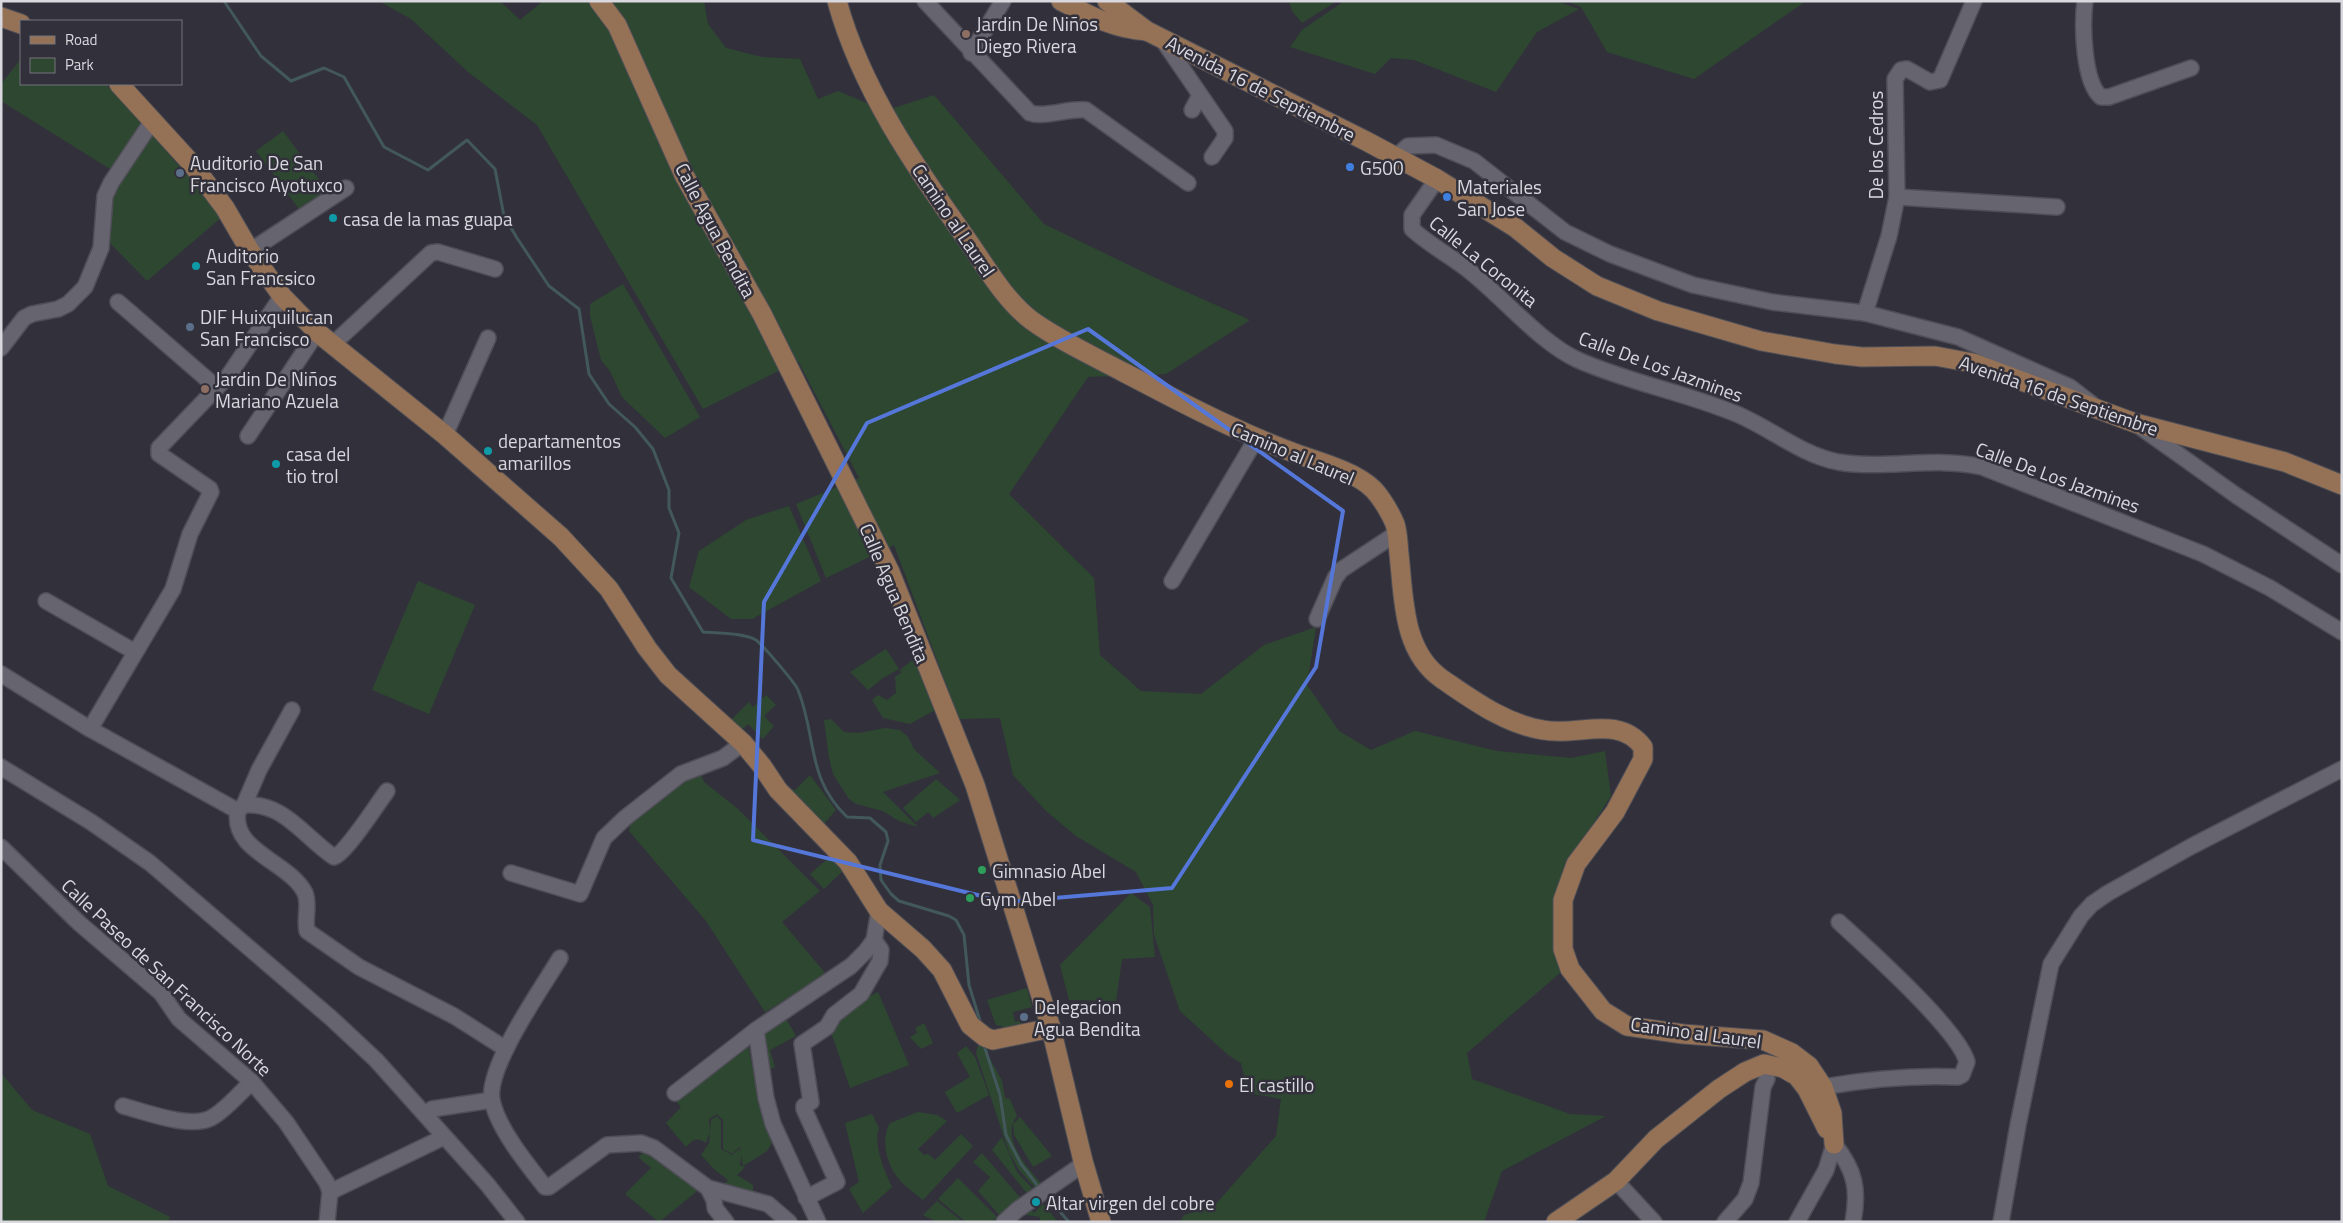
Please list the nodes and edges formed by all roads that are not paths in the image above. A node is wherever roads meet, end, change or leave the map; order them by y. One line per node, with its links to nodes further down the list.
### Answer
1 (599, 1): 63 (main road, Calle Agua Bendita)
2 (836, 1): 40 (main road, Camino al Laurel)
3 (925, 1): 12 (street)
4 (1061, 1): 11 (main road)
5 (1107, 1): 11 (main road, Avenida 16 de Septiembre)
6 (1974, 1): 23 (street, De los Cedros)
7 (2085, 1): 13 (street)
8 (1003, 10): 12 (street)
9 (1, 17): 10 (main road)
10 (20, 24)
11 (1154, 35): 15 (street); 19 (main road, Avenida 16 de Septiembre)
12 (971, 53): 21 (street)
13 (2191, 68)
14 (120, 85): 17 (main road)
15 (1199, 97): 16 (street); 18 (street)
16 (1192, 110)
17 (153, 120): 25 (main road); 34 (street)
18 (1212, 157)
19 (1396, 157): 20 (main road, Avenida 16 de Septiembre); 29 (street)
20 (1437, 179): 32 (street, Calle La Coronita); 36 (main road, Avenida 16 de Septiembre)
21 (1188, 183)
22 (346, 188): 25 (street)
23 (1897, 197): 24 (street); 29 (street, De los Cedros)
24 (2057, 207)
25 (250, 251): 27 (main road)
26 (495, 269): 33 (street)
27 (282, 296): 30 (main road); 35 (street)
28 (118, 302): 35 (street)
29 (1865, 312): 36 (street)
30 (316, 332): 33 (main road); 39 (street)
31 (488, 338): 38 (street)
32 (1551, 343): 47 (street, Calle De Los Jazmines)
33 (332, 345): 38 (main road)
34 (1, 348)
35 (216, 387): 48 (street)
36 (2098, 410): 37 (main road, Avenida 16 de Septiembre)
37 (2135, 423): 41 (main road, Avenida 16 de Septiembre); 43 (street)
38 (445, 435): 52 (main road)
39 (248, 436)
40 (1256, 439): 42 (main road, Camino al Laurel); 44 (street)
41 (2342, 485)
42 (1397, 533): 46 (street); 68 (main road, Camino al Laurel)
43 (2342, 565)
44 (1172, 581)
45 (46, 601): 48 (street)
46 (1317, 619)
47 (2342, 632)
48 (135, 652): 51 (street)
49 (1, 674): 51 (street)
50 (292, 710): 56 (street)
51 (90, 729): 56 (street)
52 (743, 743): 58 (street); 59 (main road)
53 (1, 767): 73 (street)
54 (2342, 769): 92 (street)
55 (387, 791): 56 (street)
56 (241, 808): 65 (street)
57 (1, 846): 67 (street, Calle Paseo de San Francisco Norte)
58 (511, 873)
59 (879, 911): 61 (street); 63 (main road)
60 (1839, 922): 68 (street)
61 (874, 940): 64 (street); 79 (street)
62 (560, 958): 65 (street)
63 (1051, 1028): 86 (main road, Calle Agua Bendita)
64 (756, 1030): 69 (street); 79 (street)
65 (506, 1050): 70 (street)
66 (1764, 1064): 74 (main road); 76 (main road); 89 (street)
67 (252, 1082): 71 (street); 78 (street, Calle Paseo de San Francisco Norte)
68 (1824, 1087): 74 (main road, Camino al Laurel)
69 (675, 1093)
70 (492, 1100): 72 (street); 77 (street)
71 (123, 1106)
72 (432, 1109)
73 (444, 1137): 78 (street); 81 (street)
74 (1834, 1144): 90 (street); 91 (street)
75 (1079, 1168): 85 (street)
76 (1616, 1181): 87 (main road); 88 (street)
77 (708, 1188): 82 (street); 83 (street)
78 (330, 1192): 80 (street)
79 (806, 1198): 84 (street)
80 (326, 1222)
81 (517, 1222)
82 (726, 1222)
83 (789, 1222)
84 (818, 1222)
85 (1004, 1222)
86 (1101, 1222)
87 (1556, 1222)
88 (1654, 1222)
89 (1725, 1222)
90 (1797, 1222)
91 (1853, 1222)
92 (2002, 1222)

